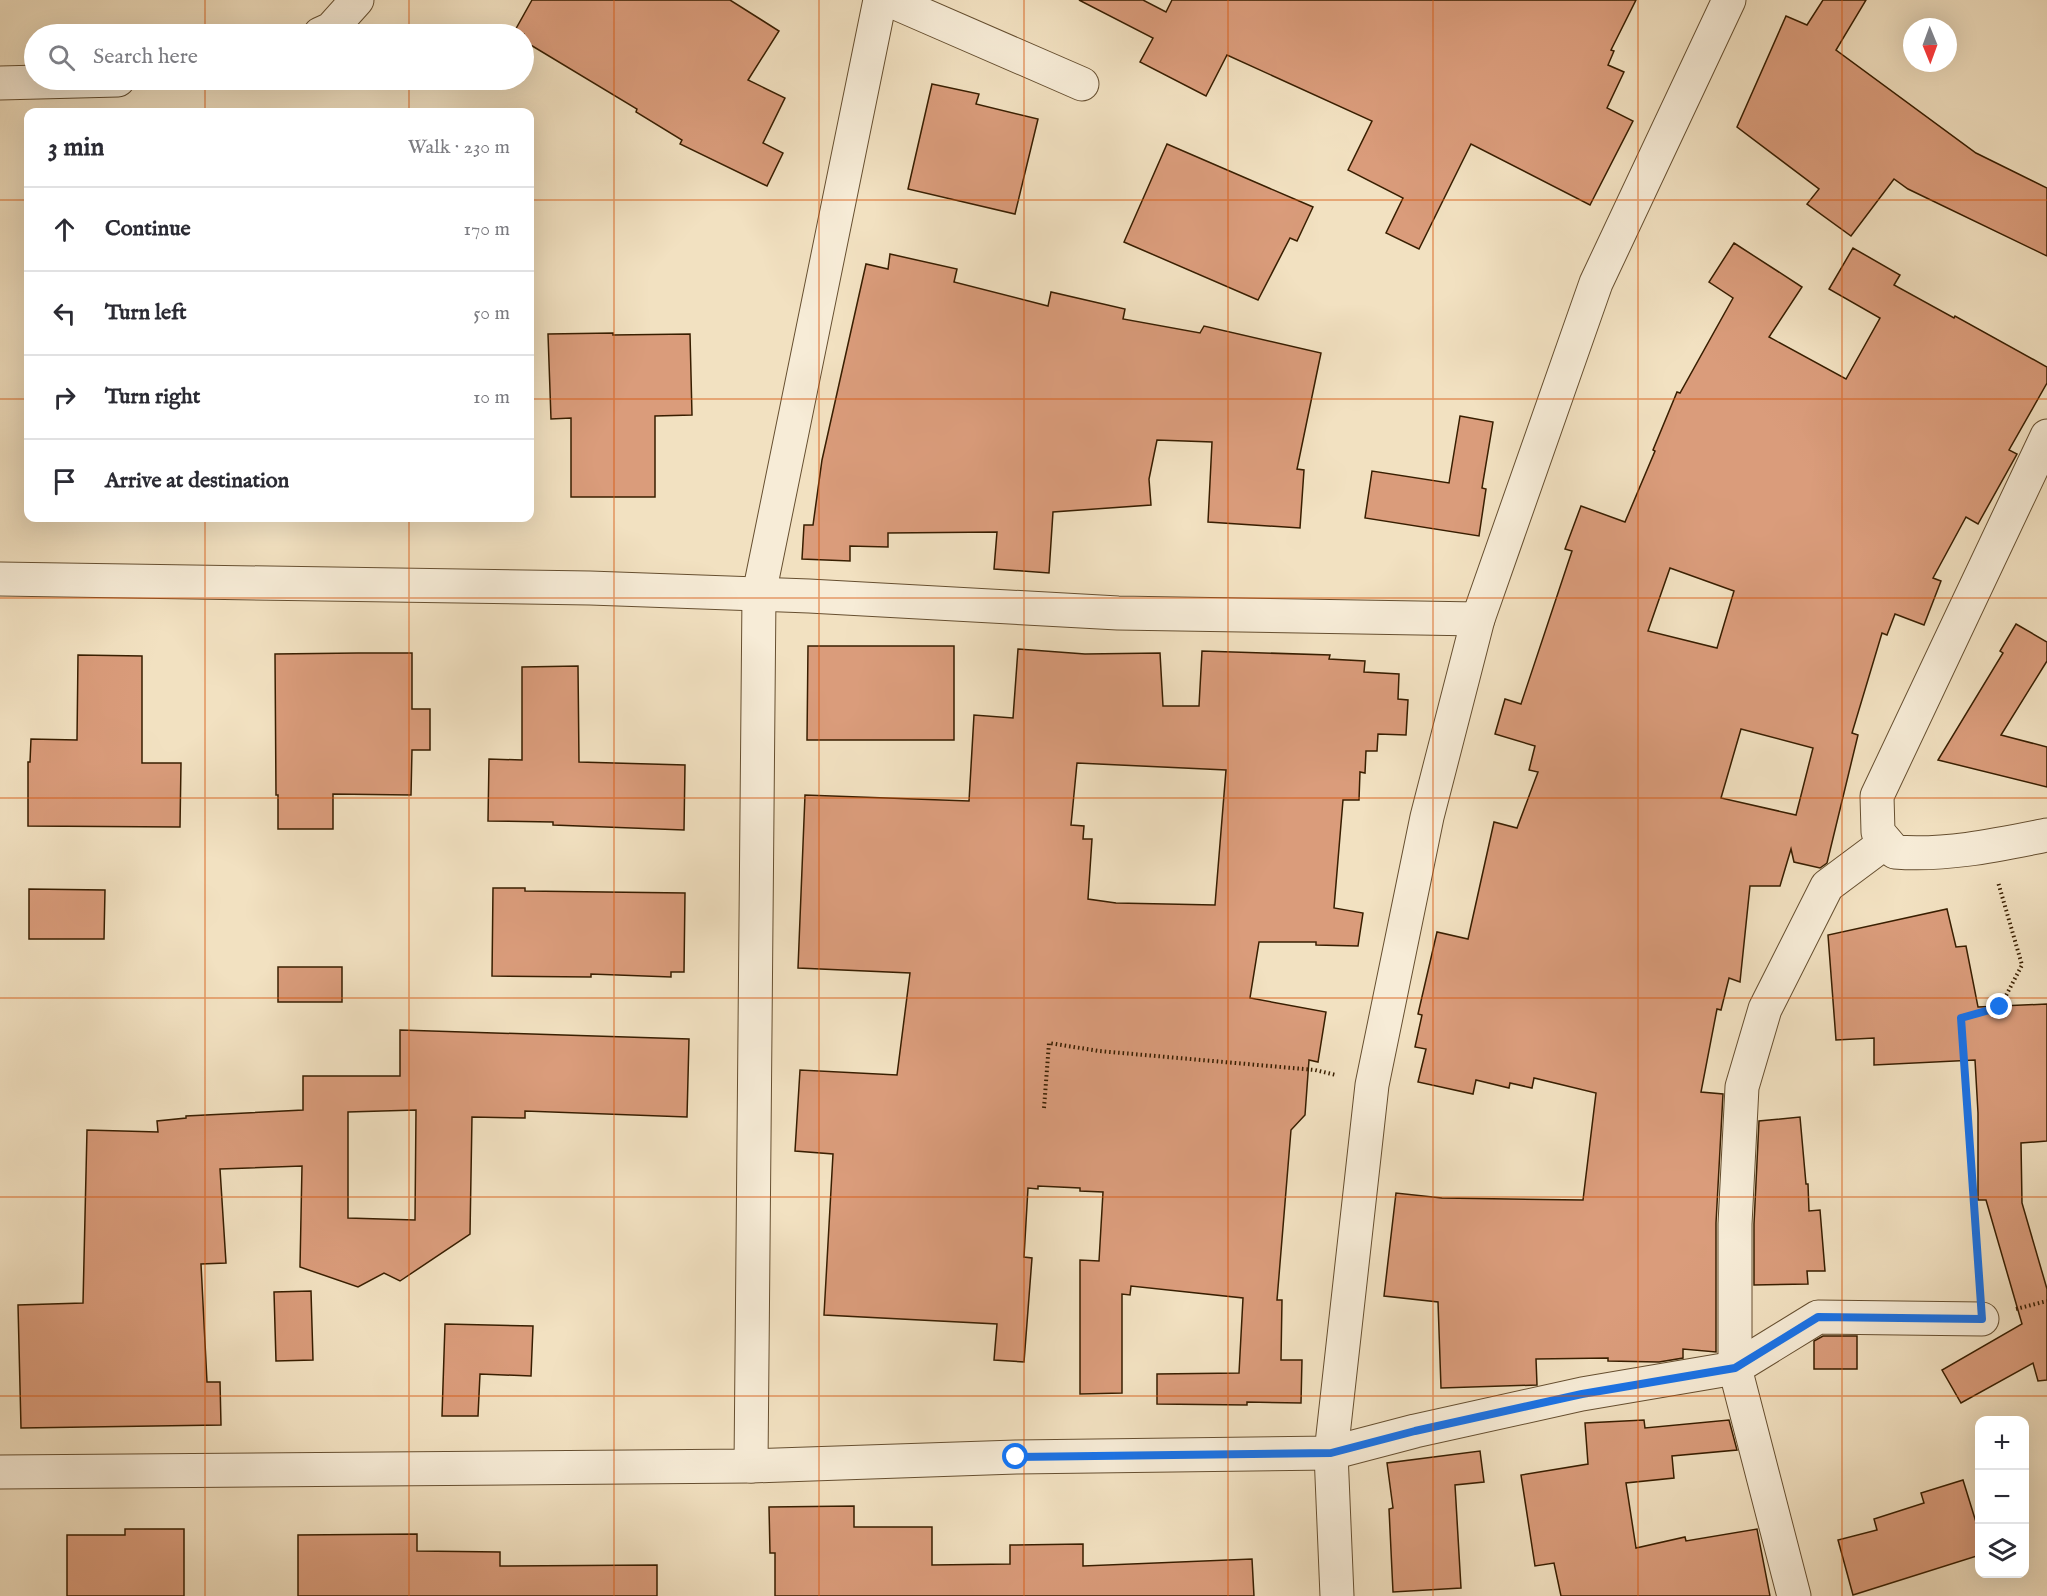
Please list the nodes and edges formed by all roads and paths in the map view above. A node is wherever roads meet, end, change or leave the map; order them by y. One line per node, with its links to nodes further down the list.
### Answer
1 (357, 0): 5 (street)
2 (880, 0): 11 (street)
3 (889, 0): 8 (street)
4 (1729, 0): 12 (street)
5 (335, 24)
6 (24, 82): 7 (street)
7 (0, 83)
8 (1082, 84)
9 (2047, 436): 14 (street)
10 (0, 579): 11 (street)
11 (759, 594): 12 (street); 21 (street)
12 (1478, 619): 16 (street)
13 (2047, 835): 15 (street)
14 (1886, 842): 15 (street); 19 (street)
15 (1988, 847): 18 (path)
16 (1372, 1085): 17 (path); 20 (street)
17 (1044, 1108)
18 (1982, 1319): 19 (street)
19 (1735, 1368): 20 (street); 24 (street)
20 (1331, 1453): 21 (street); 23 (street)
21 (751, 1466): 22 (street)
22 (0, 1472)
23 (1337, 1596)
24 (1794, 1596)

